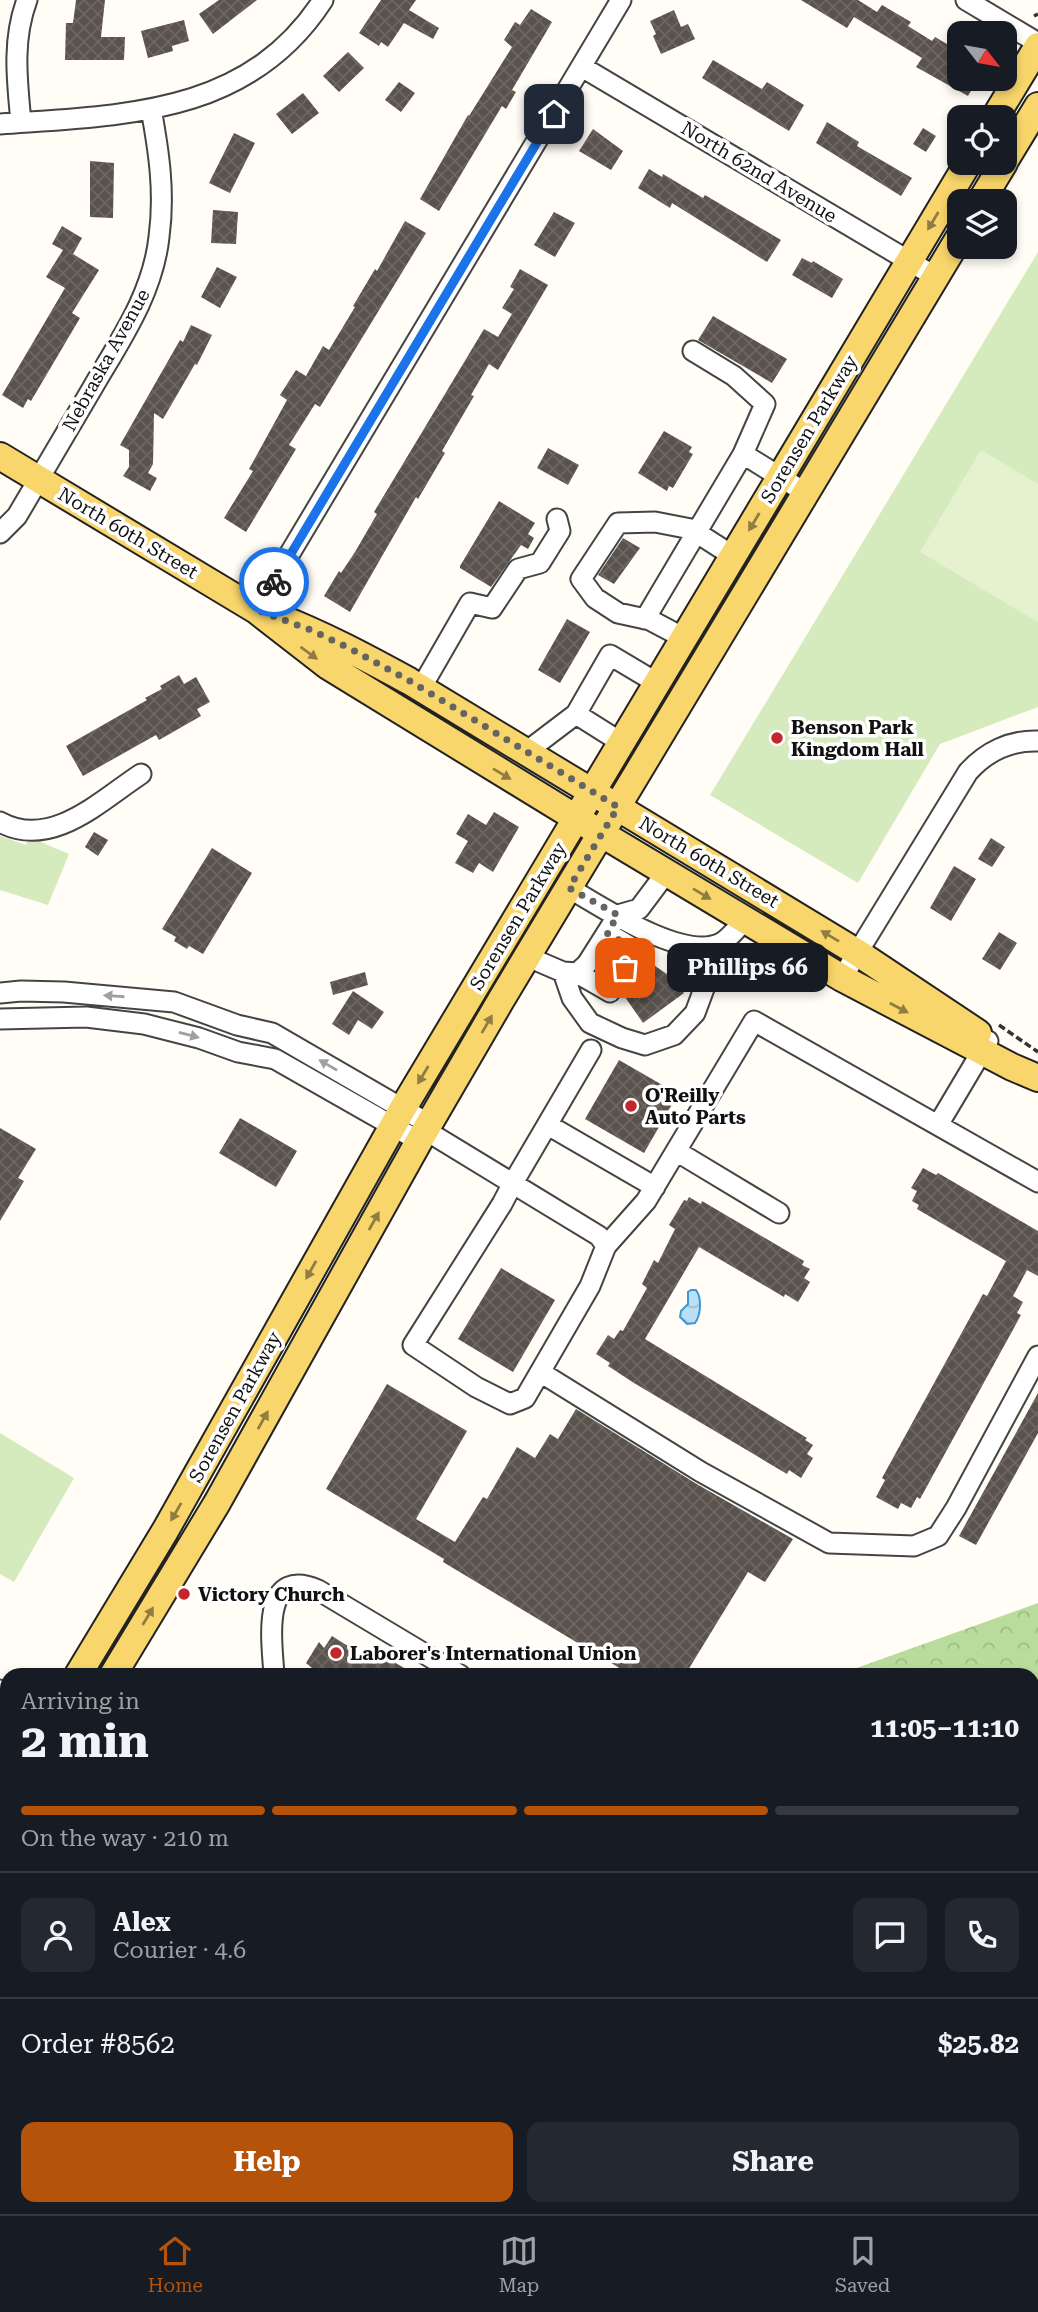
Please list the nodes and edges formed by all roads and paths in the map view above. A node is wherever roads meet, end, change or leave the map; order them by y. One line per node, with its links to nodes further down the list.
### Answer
1 (27, 0): 10 (street)
2 (323, 0): 9 (street)
3 (621, 0): 6 (street)
4 (966, 0): 5 (street)
5 (1038, 45): 7 (main road)
6 (582, 67): 15 (street, North 62nd Avenue); 27 (street)
7 (1002, 105)
8 (1038, 106): 12 (main road)
9 (151, 109): 10 (street); 21 (street, Nebraska Avenue)
10 (21, 122): 11 (street)
11 (0, 124)
12 (1017, 141)
13 (961, 175): 15 (main road, Sorensen Parkway, one-way to 15)
14 (947, 258): 16 (main road, Sorensen Parkway)
15 (909, 261): 16 (street, North 62nd Avenue); 20 (main road, Sorensen Parkway)
16 (936, 276): 22 (main road, Sorensen Parkway)
17 (693, 351): 18 (street)
18 (743, 454): 20 (street); 24 (street)
19 (0, 456): 21 (main road, North 60th Street)
20 (781, 477): 22 (street); 26 (main road, Sorensen Parkway, one-way to 26)
21 (38, 479): 25 (street, Nebraska Avenue); 27 (main road, North 60th Street)
22 (806, 493): 38 (main road, Sorensen Parkway)
23 (558, 519): 31 (street)
24 (696, 532): 26 (street); 28 (street); 28 (street)
25 (0, 533)
26 (733, 556): 29 (main road, Sorensen Parkway)
27 (257, 610): 31 (main road, North 60th Street); 39 (main road, North 60th Street, one-way to 39)
28 (645, 619): 29 (street)
29 (684, 638): 30 (main road, Sorensen Parkway)
30 (657, 683): 32 (street); 34 (main road, Sorensen Parkway)
31 (421, 688): 35 (main road, North 60th Street)
32 (576, 715): 34 (street); 35 (street)
33 (1038, 741): 48 (street)
34 (622, 743): 37 (main road, Sorensen Parkway)
35 (526, 752): 37 (main road, North 60th Street)
36 (141, 774): 40 (street)
37 (593, 792): 38 (main road, North 60th Street); 39 (main road, Sorensen Parkway)
38 (618, 807): 41 (main road, Sorensen Parkway); 48 (main road, North 60th Street, one-way to 38)
39 (577, 818): 41 (main road, North 60th Street); 57 (main road, Sorensen Parkway, one-way to 57)
40 (0, 822)
41 (601, 834): 42 (main road, North 60th Street); 43 (main road, Sorensen Parkway)
42 (666, 873): 44 (street); 45 (main road, North 60th Street, one-way to 45)
43 (569, 888): 44 (street); 49 (main road, Sorensen Parkway)
44 (618, 915): 46 (street); 47 (street)
45 (745, 920): 47 (street); 52 (main road, North 60th Street)
46 (607, 933): 50 (street); 50 (street)
47 (721, 943): 51 (street)
48 (858, 953): 52 (street); 55 (main road, North 60th Street)
49 (528, 957): 51 (street); 60 (main road, Sorensen Parkway, one-way to 49)
50 (611, 960): 51 (street); 51 (street)
51 (570, 972)
52 (842, 978): 55 (main road, North 60th Street, one-way to 55)
53 (0, 993): 57 (street, one-way to 53)
54 (0, 1018): 57 (street, one-way to 57)
55 (986, 1046): 59 (street)
56 (591, 1050): 58 (street)
57 (398, 1117): 60 (street); 69 (main road, Sorensen Parkway, one-way to 69)
58 (548, 1125): 63 (street); 64 (street)
59 (938, 1125): 61 (street); 62 (street)
60 (424, 1132): 63 (street); 70 (main road, Sorensen Parkway, one-way to 60)
61 (676, 1151): 64 (street); 65 (street)
62 (1038, 1182)
63 (513, 1183): 66 (street); 68 (street)
64 (655, 1187): 66 (street)
65 (779, 1213)
66 (606, 1246): 68 (street)
67 (1038, 1356): 68 (street)
68 (540, 1371)
69 (82, 1668)
70 (117, 1668)
71 (274, 1668): 72 (street)
72 (448, 1668)

